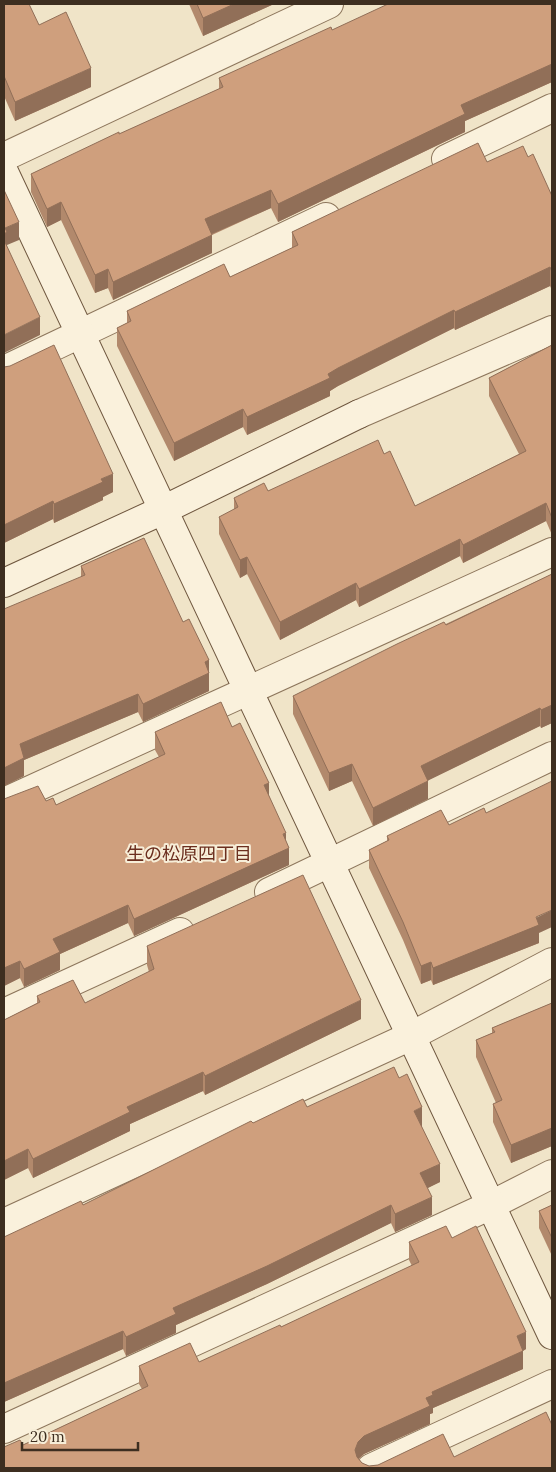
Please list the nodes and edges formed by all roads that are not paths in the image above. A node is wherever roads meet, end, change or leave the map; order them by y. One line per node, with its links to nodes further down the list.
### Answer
1 (329, 4): 3 (street)
2 (552, 108): 4 (street)
3 (4, 158)
4 (428, 168)
5 (4, 172): 8 (street)
6 (348, 206): 8 (street)
7 (552, 330): 10 (street)
8 (80, 335): 9 (street); 10 (street)
9 (4, 370)
10 (164, 510): 12 (street); 13 (street)
11 (552, 552): 13 (street)
12 (4, 583)
13 (248, 690): 15 (street); 16 (street)
14 (552, 756): 16 (street)
15 (4, 802)
16 (330, 864): 17 (street); 21 (street)
17 (248, 901)
18 (203, 922): 20 (street)
19 (552, 962): 21 (street)
20 (4, 1013)
21 (411, 1036): 23 (street); 24 (street)
22 (552, 1174): 23 (street)
23 (491, 1205): 25 (street); 27 (street)
24 (4, 1224)
25 (552, 1335)
26 (552, 1384): 28 (street)
27 (4, 1429)
28 (371, 1468)

